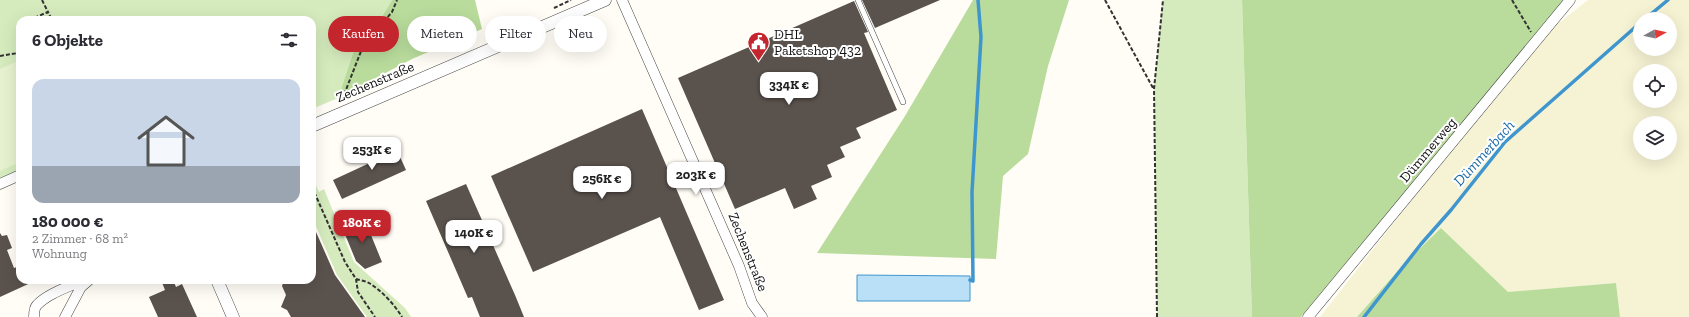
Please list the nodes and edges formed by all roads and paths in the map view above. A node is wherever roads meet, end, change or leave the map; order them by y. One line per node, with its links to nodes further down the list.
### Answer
1 (42, 0): 10 (path)
2 (397, 0): 18 (path)
3 (605, 0): 19 (street, Zechenstraße)
4 (622, 0): 32 (street, Zechenstraße)
5 (858, 0): 17 (lane)
6 (1105, 0): 16 (path)
7 (1162, 0): 16 (path)
8 (1512, 0): 13 (path)
9 (1570, 0): 13 (street, Dümmerweg)
10 (48, 12): 11 (path); 12 (path)
11 (38, 16)
12 (50, 16)
13 (1536, 41): 34 (street, Dümmerweg)
14 (16, 53): 15 (path)
15 (0, 56)
16 (1154, 89): 33 (path)
17 (903, 102)
18 (340, 104)
19 (316, 124)
20 (16, 178): 21 (street)
21 (0, 184)
22 (316, 196): 23 (path)
23 (356, 279): 30 (path); 31 (path)
24 (75, 284): 27 (street)
25 (84, 284): 28 (street)
26 (219, 284): 29 (street)
27 (34, 317)
28 (65, 317)
29 (233, 317)
30 (375, 317)
31 (402, 317)
32 (762, 317)
33 (1158, 317)
34 (1308, 317)

